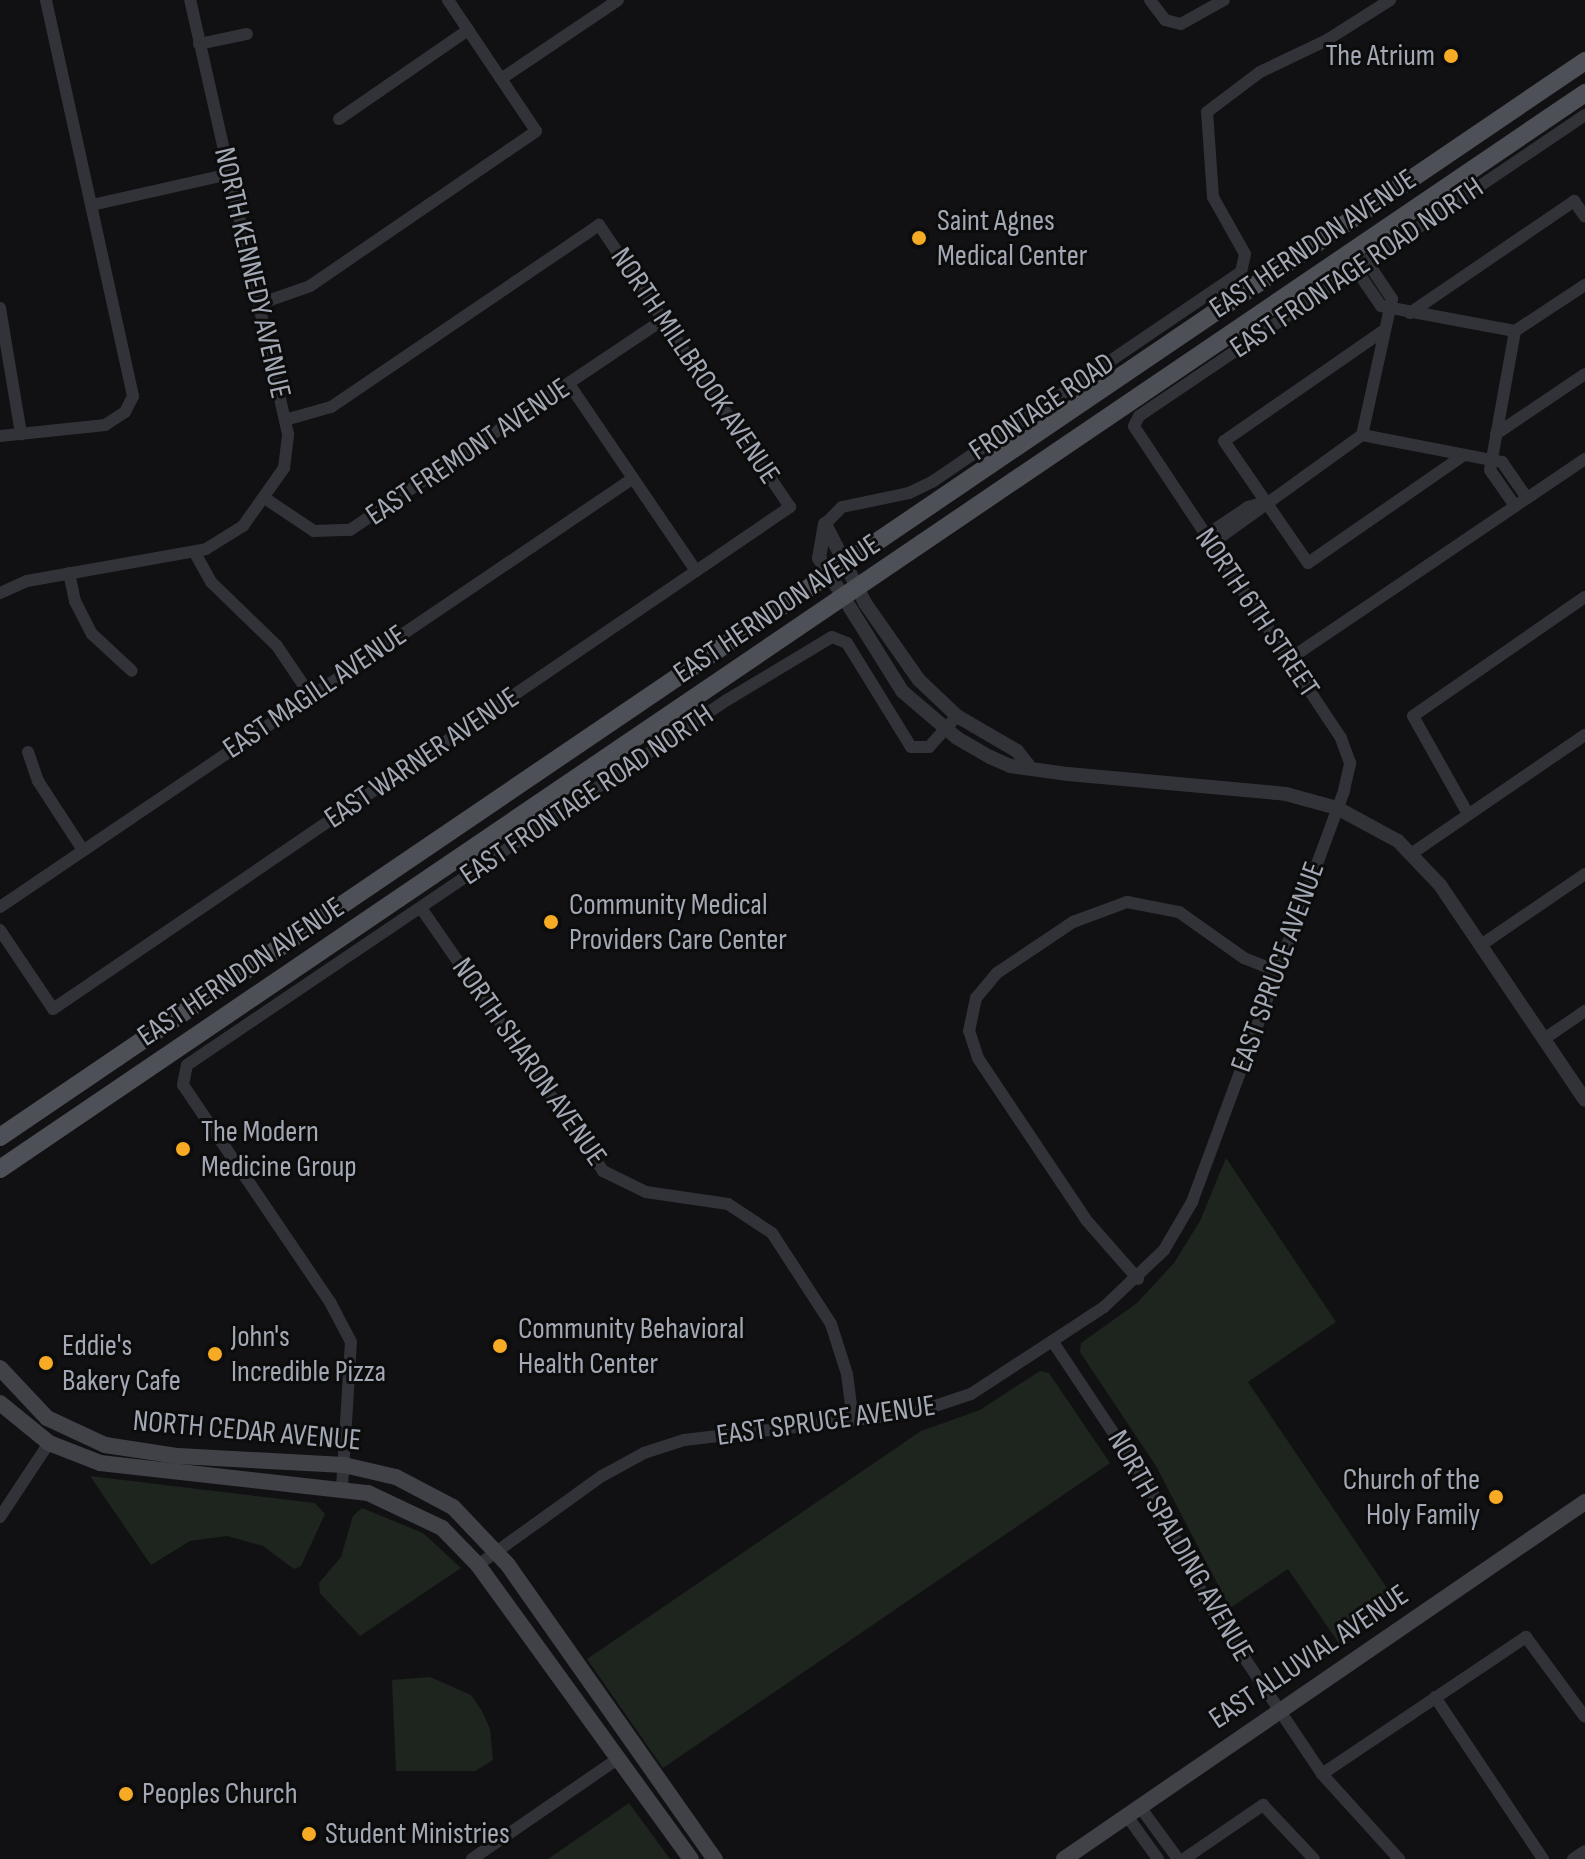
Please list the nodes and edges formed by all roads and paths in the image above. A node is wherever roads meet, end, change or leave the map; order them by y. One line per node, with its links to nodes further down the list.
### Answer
1 (46, 0): 17 (street)
2 (190, 0): 10 (street, NORTH KENNEDY AVENUE)
3 (448, 0): 8 (street)
4 (618, 0): 12 (street)
5 (1150, 0): 6 (street)
6 (1224, 0)
7 (1390, 0): 46 (street, FRONTAGE ROAD)
8 (468, 30): 12 (street); 15 (street)
9 (247, 34): 10 (street)
10 (199, 44): 16 (street, NORTH KENNEDY AVENUE)
11 (1585, 61): 49 (main road, EAST HERNDON AVENUE)
12 (501, 79): 22 (street)
13 (1585, 93): 54 (main road, EAST HERNDON AVENUE)
14 (1585, 115): 19 (street, EAST FRONTAGE ROAD NORTH)
15 (339, 119)
16 (230, 174): 17 (street); 22 (street, NORTH KENNEDY AVENUE)
17 (92, 205): 33 (street)
18 (1585, 217): 25 (street)
19 (1366, 260): 20 (street, EAST FRONTAGE ROAD NORTH); 24 (street)
20 (1355, 268): 24 (street); 32 (street, EAST FRONTAGE ROAD NORTH)
21 (1585, 285): 28 (street)
22 (259, 304): 31 (street, NORTH KENNEDY AVENUE)
23 (0, 308): 33 (street)
24 (1391, 309): 25 (street); 27 (street)
25 (1410, 313): 28 (street)
26 (664, 319): 30 (street, EAST FREMONT AVENUE); 31 (street, NORTH MILLBROOK AVENUE); 45 (street, NORTH MILLBROOK AVENUE)
27 (1383, 331): 35 (street); 43 (street)
28 (1515, 331): 34 (street)
29 (1585, 374): 34 (street)
30 (569, 384): 40 (street); 42 (street, EAST FREMONT AVENUE)
31 (285, 420): 42 (street, NORTH KENNEDY AVENUE)
32 (1134, 426): 47 (street, NORTH 6TH STREET)
33 (21, 434): 36 (street)
34 (1496, 434): 38 (street)
35 (1362, 435): 37 (street); 43 (street)
36 (0, 436)
37 (1464, 455): 38 (street); 43 (street)
38 (1492, 459): 41 (street); 44 (street)
39 (1585, 459): 41 (street)
40 (632, 479): 50 (street); 58 (street, EAST MAGILL AVENUE)
41 (1527, 498): 44 (street)
42 (266, 499): 48 (street, NORTH KENNEDY AVENUE)
43 (1266, 502): 47 (street)
44 (1515, 506): 56 (street)
45 (790, 507): 50 (street, EAST WARNER AVENUE)
46 (825, 524): 49 (street); 52 (street)
47 (1208, 540): 56 (street, NORTH 6TH STREET)
48 (195, 553): 51 (street, NORTH KENNEDY AVENUE); 58 (street)
49 (845, 565): 52 (main road, EAST HERNDON AVENUE); 54 (street)
50 (696, 571): 71 (street, EAST WARNER AVENUE)
51 (69, 573): 53 (street, NORTH KENNEDY AVENUE); 57 (street)
52 (829, 576): 54 (street); 77 (main road, EAST HERNDON AVENUE)
53 (0, 593)
54 (849, 594): 59 (street); 60 (street); 78 (main road, EAST HERNDON AVENUE)
55 (1585, 597): 65 (street)
56 (1288, 660): 64 (street, NORTH 6TH STREET)
57 (132, 671)
58 (310, 695): 66 (street, EAST MAGILL AVENUE)
59 (957, 716): 60 (street, EAST FRONTAGE ROAD NORTH); 63 (street)
60 (946, 729): 63 (street); 70 (street, EAST FRONTAGE ROAD NORTH)
61 (1585, 735): 65 (street)
62 (28, 752): 66 (street)
63 (1028, 765): 64 (street)
64 (1337, 808): 67 (street); 73 (street, EAST SPRUCE AVENUE)
65 (1468, 814): 67 (street)
66 (83, 850): 69 (street, EAST MAGILL AVENUE)
67 (1411, 854): 72 (street)
68 (1585, 874): 72 (street)
69 (0, 907)
70 (421, 908): 84 (street, NORTH SHARON AVENUE); 88 (street, EAST FRONTAGE ROAD NORTH)
71 (0, 930)
72 (1481, 945): 75 (street)
73 (1276, 971): 79 (street, EAST SPRUCE AVENUE); 79 (street)
74 (1585, 1011): 75 (street)
75 (1544, 1039): 76 (street)
76 (1585, 1100)
77 (0, 1137)
78 (0, 1169)
79 (1138, 1279): 80 (street, EAST SPRUCE AVENUE)
80 (1053, 1342): 84 (street, EAST SPRUCE AVENUE); 95 (street, NORTH SPALDING AVENUE)
81 (0, 1368): 85 (main road, NORTH CEDAR AVENUE)
82 (0, 1390): 85 (main road)
83 (0, 1403): 86 (main road, NORTH CEDAR AVENUE)
84 (853, 1421): 92 (street, EAST SPRUCE AVENUE)
85 (57, 1426): 87 (main road, NORTH CEDAR AVENUE)
86 (49, 1443): 87 (main road); 89 (main road, NORTH CEDAR AVENUE); 91 (street)
87 (178, 1456): 88 (main road, NORTH CEDAR AVENUE)
88 (344, 1465): 89 (street); 92 (main road, NORTH CEDAR AVENUE)
89 (342, 1488): 93 (main road, NORTH CEDAR AVENUE)
90 (1585, 1502): 95 (main road, EAST ALLUVIAL AVENUE)
91 (0, 1517)
92 (497, 1550): 93 (street, EAST SPRUCE AVENUE); 100 (main road, NORTH CEDAR AVENUE)
93 (478, 1565): 97 (main road, NORTH CEDAR AVENUE)
94 (1435, 1697): 96 (street); 98 (street); 111 (street)
95 (1280, 1710): 98 (street, NORTH SPALDING AVENUE); 99 (main road, EAST ALLUVIAL AVENUE)
96 (1585, 1717)
97 (619, 1758): 100 (main road); 102 (street); 103 (main road, NORTH CEDAR AVENUE)
98 (1322, 1774): 110 (street, NORTH SPALDING AVENUE)
99 (1134, 1812): 105 (main road, EAST ALLUVIAL AVENUE); 106 (street); 107 (street)
100 (682, 1816): 104 (main road, NORTH CEDAR AVENUE)
101 (1585, 1851): 112 (street)
102 (472, 1859)
103 (691, 1859)
104 (715, 1859)
105 (1064, 1859)
106 (1158, 1859)
107 (1178, 1859)
108 (1184, 1859): 109 (street)
109 (1314, 1859)
110 (1399, 1859)
111 (1543, 1859)
112 (1573, 1859)

